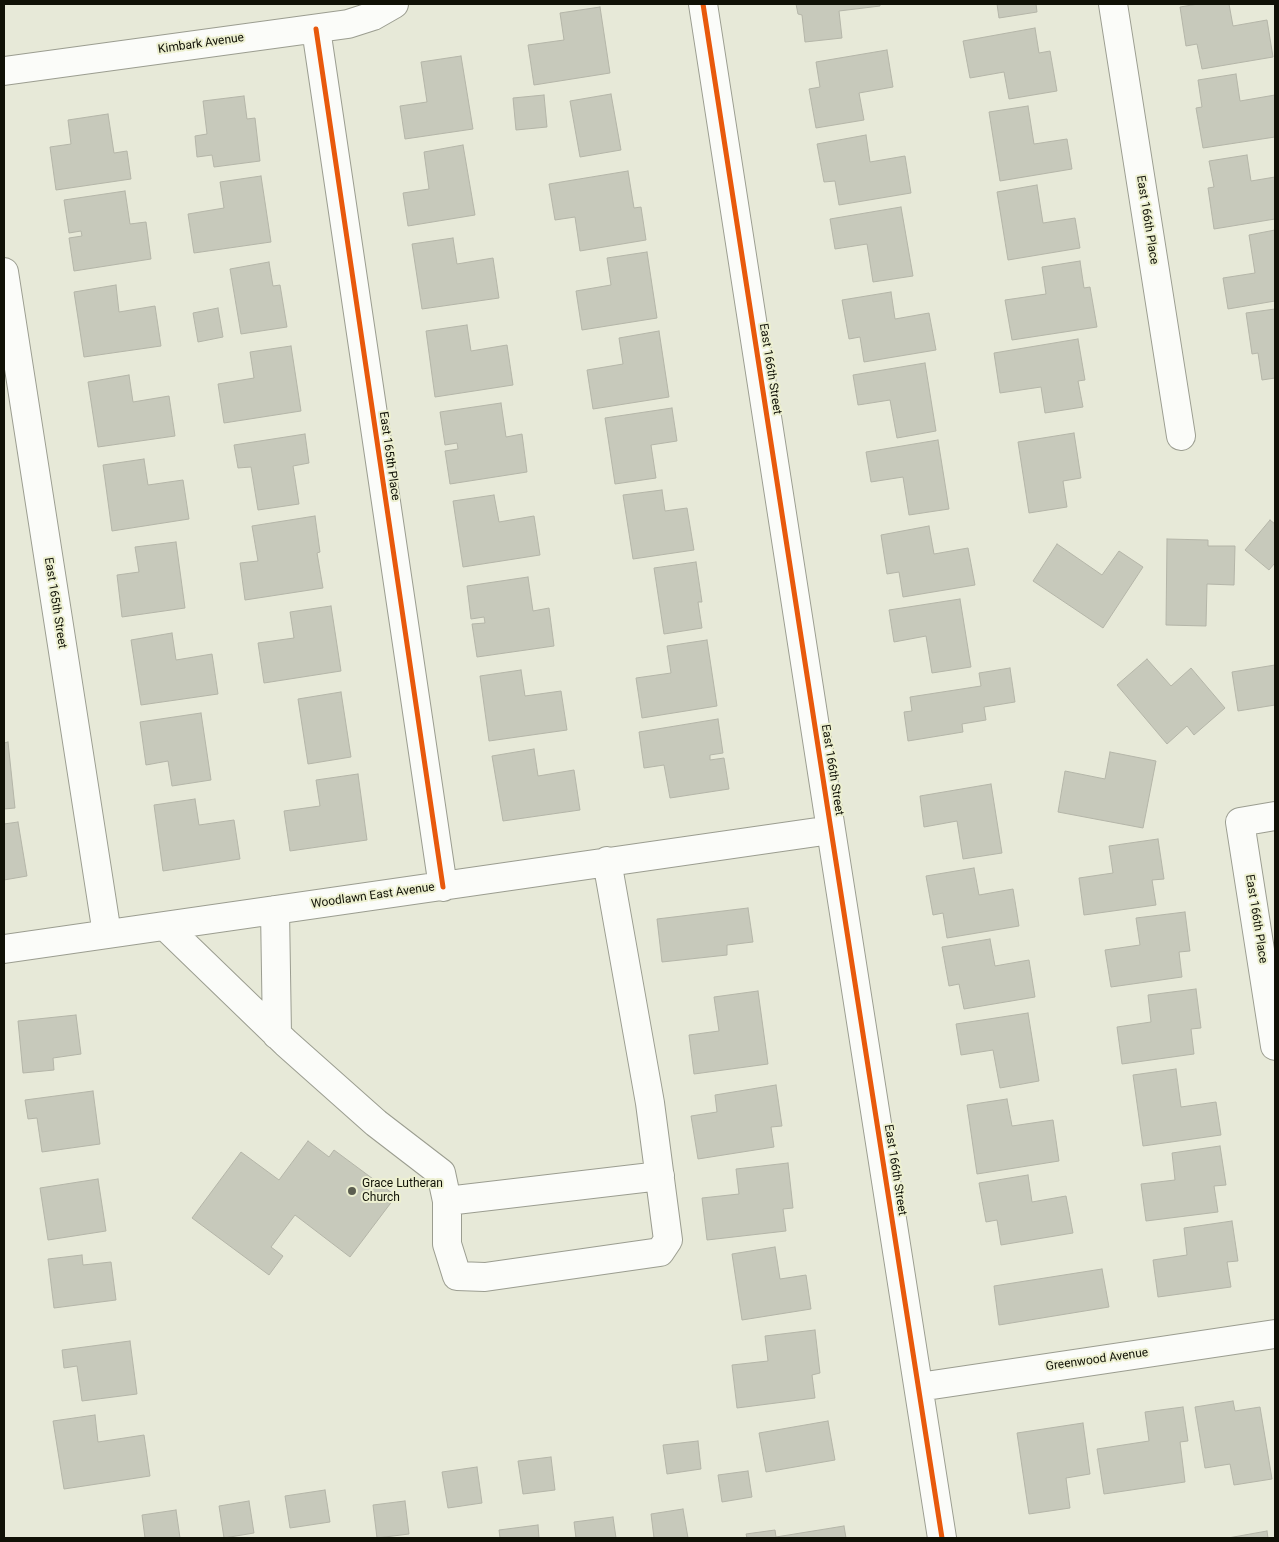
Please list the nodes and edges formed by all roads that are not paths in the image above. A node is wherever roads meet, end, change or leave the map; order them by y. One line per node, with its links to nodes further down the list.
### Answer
1 (394, 4): 4 (street, Kimbark Avenue)
2 (703, 4): 9 (street, East 166th Street)
3 (1113, 4): 7 (street, East 166th Place)
4 (316, 29): 5 (street, Kimbark Avenue); 11 (street, East 165th Place)
5 (4, 71)
6 (4, 272): 14 (street, East 165th Street)
7 (1181, 436)
8 (1275, 816): 17 (street, East 166th Place)
9 (831, 830): 10 (street, Woodlawn East Avenue); 21 (street, East 166th Street)
10 (607, 862): 11 (street, Woodlawn East Avenue); 18 (street)
11 (443, 887): 12 (street, Woodlawn East Avenue)
12 (274, 910): 13 (street, Woodlawn East Avenue); 16 (street)
13 (165, 926): 14 (street, Woodlawn East Avenue); 16 (street)
14 (107, 934): 15 (street, Woodlawn East Avenue)
15 (4, 949)
16 (277, 1035): 19 (street)
17 (1275, 1046)
18 (660, 1176): 19 (street); 19 (street)
19 (446, 1201)
20 (1275, 1334): 21 (street, Greenwood Avenue)
21 (919, 1386): 22 (street, East 166th Street)
22 (942, 1538)

